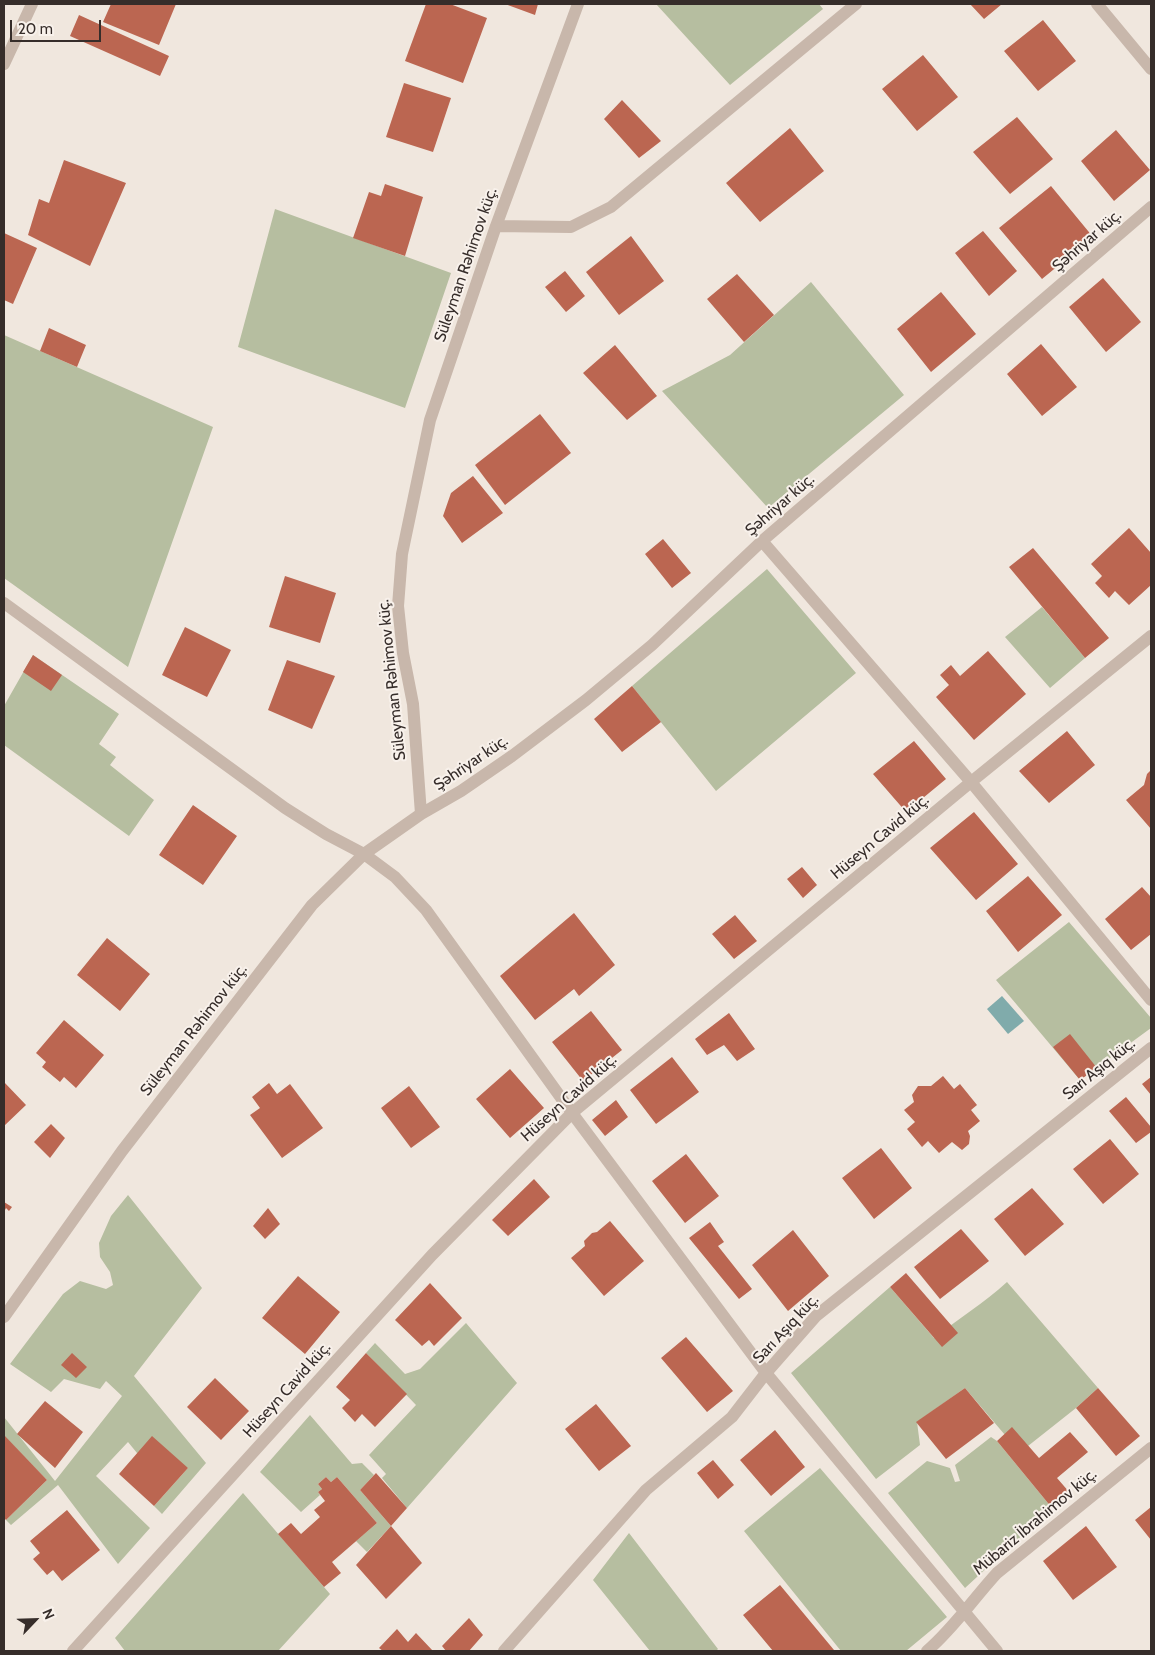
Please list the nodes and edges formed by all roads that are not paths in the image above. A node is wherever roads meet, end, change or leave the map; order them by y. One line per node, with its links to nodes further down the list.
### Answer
1 (32, 4): 5 (street)
2 (578, 4): 8 (street, Süleyman Rəhimov küç.)
3 (856, 4): 8 (street)
4 (1097, 4): 6 (street)
5 (4, 64)
6 (1151, 69)
7 (1151, 207): 9 (street, Şəhriyar küç.)
8 (496, 226): 13 (street, Süleyman Rəhimov küç.)
9 (762, 541): 12 (street); 13 (street, Şəhriyar küç.)
10 (4, 603): 14 (street)
11 (1151, 636): 12 (street, Hüseyn Cavid küç.)
12 (972, 782): 15 (street); 17 (street, Hüseyn Cavid küç.)
13 (421, 814): 14 (street, Süleyman Rəhimov küç.)
14 (364, 854): 17 (street); 18 (street, Süleyman Rəhimov küç.)
15 (1151, 1000)
16 (1151, 1048): 19 (street, Sarı Aşıq küç.)
17 (572, 1113): 19 (street); 22 (street, Hüseyn Cavid küç.)
18 (4, 1317)
19 (766, 1373): 21 (street); 23 (street, Sarı Aşıq küç.)
20 (1151, 1448): 21 (street, Mübariz İbrahimov küç.)
21 (965, 1611): 24 (street, Mübariz İbrahimov küç.); 25 (street)
22 (73, 1651)
23 (504, 1651)
24 (927, 1651)
25 (997, 1651)

